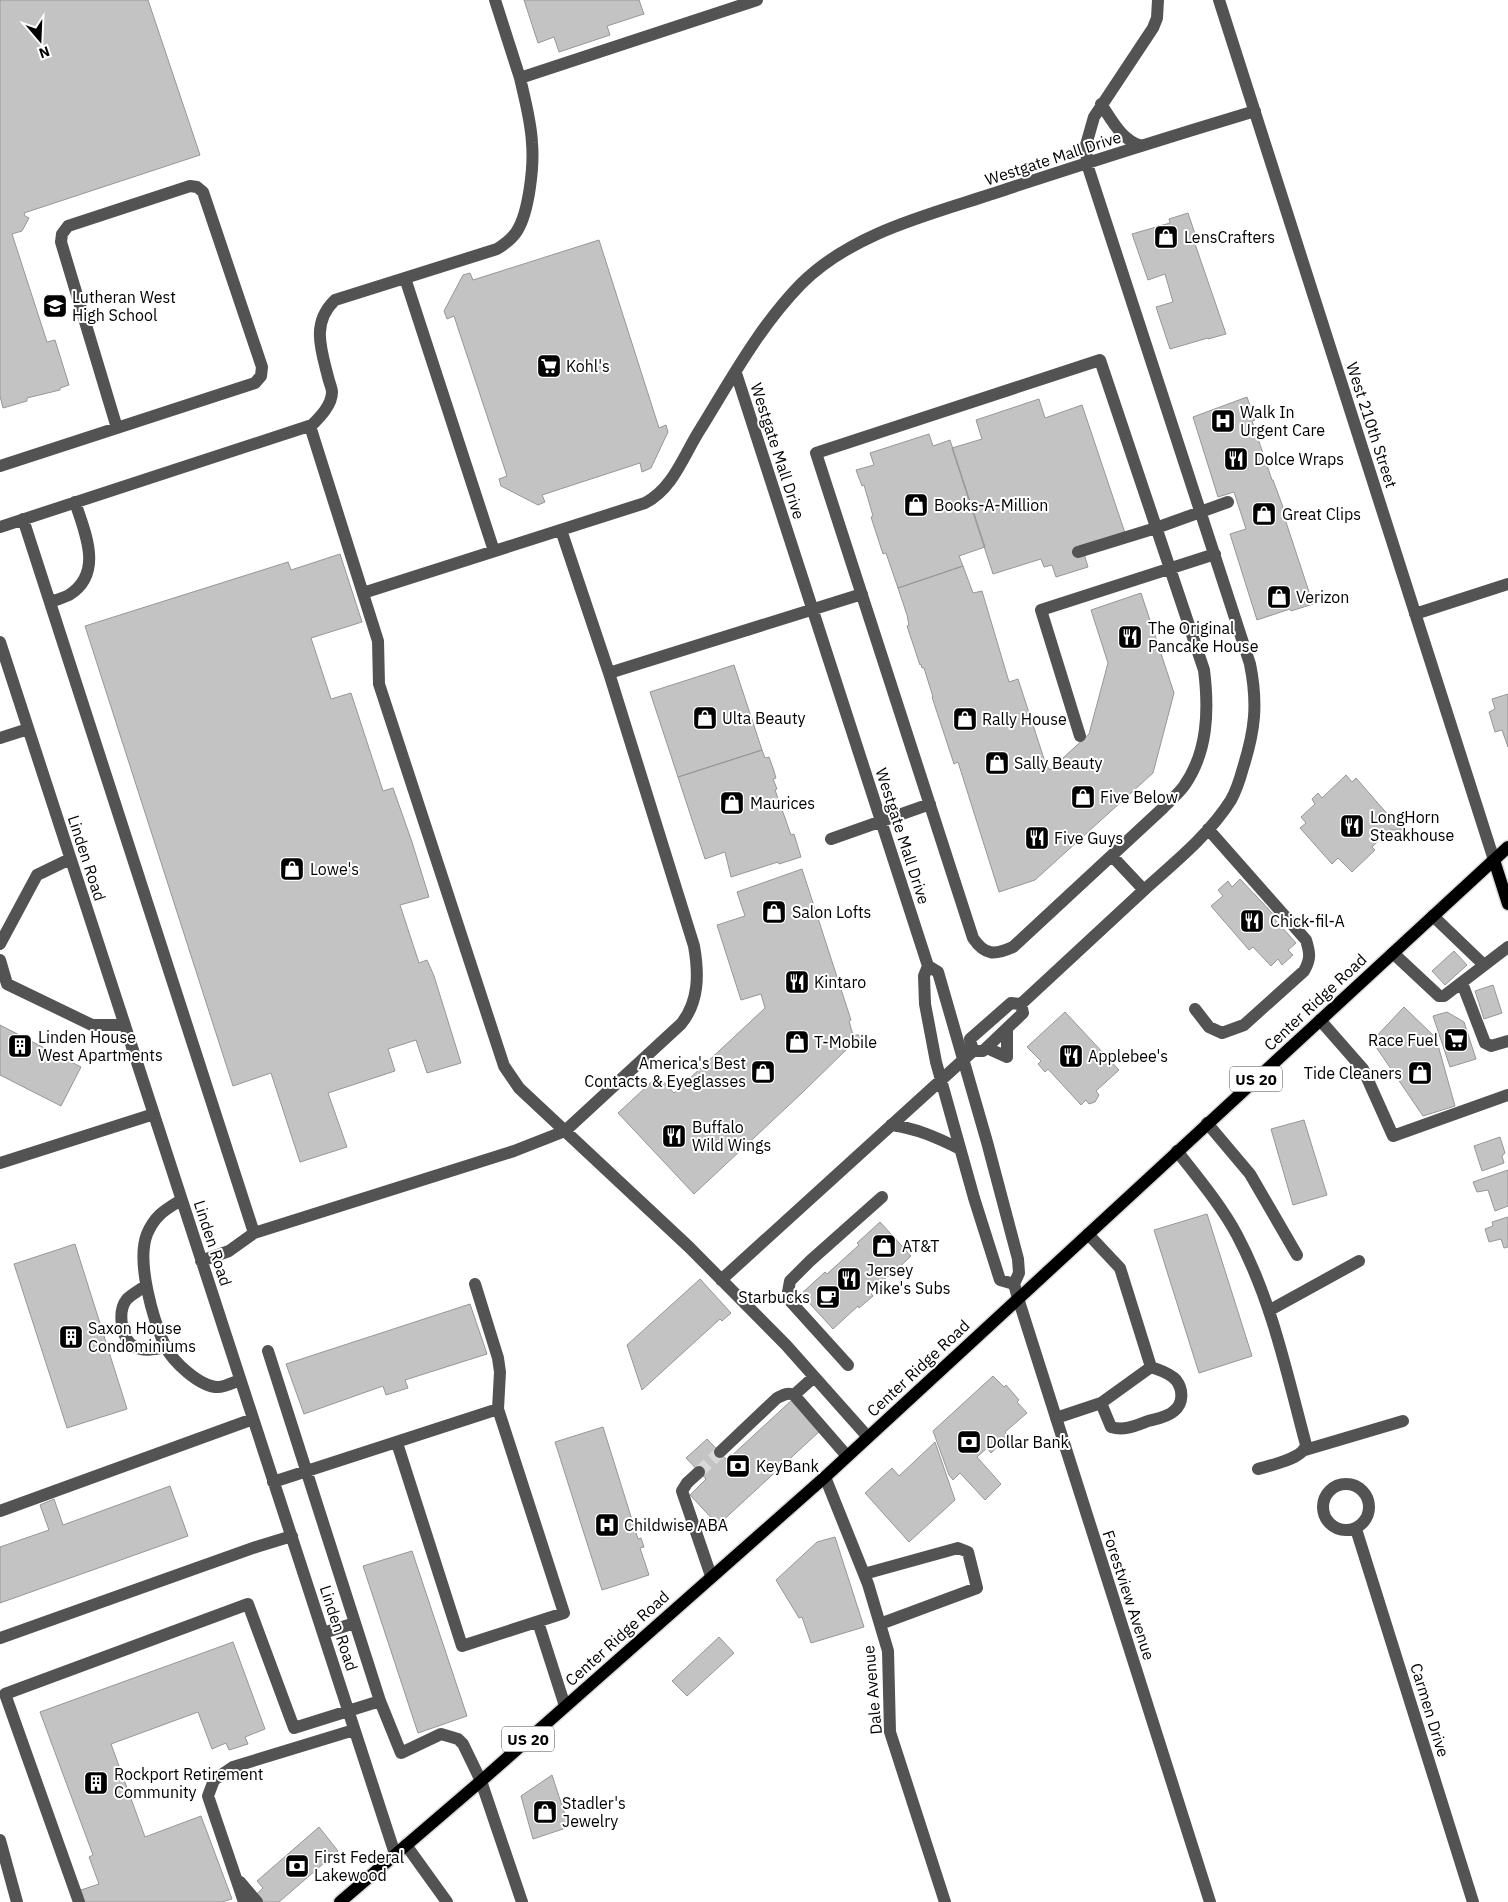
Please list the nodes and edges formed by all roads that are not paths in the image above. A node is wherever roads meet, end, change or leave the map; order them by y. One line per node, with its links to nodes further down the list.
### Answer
1 (495, 0): 5 (street)
2 (757, 0): 5 (street)
3 (1158, 0): 6 (street)
4 (1220, 0): 7 (street, West 210th Street)
5 (520, 78): 10 (street)
6 (1102, 104): 8 (street); 9 (street)
7 (1255, 111): 8 (street, Westgate Mall Drive); 31 (street, West 210th Street)
8 (1141, 146): 9 (street, Westgate Mall Drive)
9 (1088, 164): 11 (street, Westgate Mall Drive); 17 (street)
10 (405, 278): 12 (street); 22 (street)
11 (736, 373): 21 (street); 30 (street, Westgate Mall Drive)
12 (310, 426): 15 (street); 27 (street)
13 (117, 428): 13 (street); 14 (street)
14 (0, 466)
15 (75, 502): 18 (street); 29 (street)
16 (1228, 502): 17 (street)
17 (1201, 512): 20 (street); 24 (street)
18 (23, 519): 19 (street); 29 (street)
19 (0, 527)
20 (1156, 528): 23 (street); 25 (street); 28 (street)
21 (561, 530): 22 (street); 33 (street)
22 (494, 551): 27 (street)
23 (1078, 552)
24 (1215, 554): 25 (street); 39 (street)
25 (1170, 568): 35 (street); 42 (street)
26 (1508, 584): 31 (street)
27 (363, 593): 68 (street)
28 (862, 594): 30 (street); 37 (street)
29 (50, 602): 74 (street)
30 (812, 609): 33 (street); 38 (street, Westgate Mall Drive)
31 (1415, 614): 44 (street, West 210th Street)
32 (0, 642): 34 (street, Linden Road)
33 (609, 673): 68 (street)
34 (28, 729): 36 (street); 43 (street, Linden Road)
35 (1080, 736)
36 (0, 738)
37 (930, 804): 38 (street); 42 (street)
38 (881, 821): 40 (street); 52 (street, Westgate Mall Drive)
39 (1208, 829): 45 (street); 56 (street)
40 (831, 839)
41 (1508, 847): 44 (main road, Center Ridge Road / US 20)
42 (1112, 856): 45 (street)
43 (70, 859): 48 (street); 58 (street, Linden Road)
44 (1494, 860): 46 (main road); 47 (main road, Center Ridge Road / US 20)
45 (1144, 890): 55 (street)
46 (1508, 904)
47 (1433, 916): 50 (main road, Center Ridge Road / US 20); 53 (street)
48 (0, 944)
49 (1508, 947): 53 (street)
50 (1393, 952): 54 (street); 57 (main road, Center Ridge Road / US 20)
51 (0, 960): 58 (street)
52 (928, 966): 62 (street, Westgate Mall Drive); 63 (street, Westgate Mall Drive)
53 (1484, 966): 54 (street)
54 (1462, 983): 60 (street)
55 (1021, 1004): 59 (street); 62 (street)
56 (1195, 1009)
57 (1320, 1020): 64 (street); 66 (main road, Center Ridge Road / US 20)
58 (125, 1025): 65 (street, Linden Road)
59 (1007, 1029): 61 (street); 61 (street)
60 (1508, 1041)
61 (987, 1048): 62 (street)
62 (968, 1055): 63 (street); 81 (street, Westgate Mall Drive)
63 (941, 1079): 67 (street); 69 (street, Westgate Mall Drive)
64 (1508, 1095)
65 (154, 1114): 71 (street); 73 (street, Linden Road)
66 (1208, 1123): 70 (main road, Center Ridge Road / US 20); 76 (street)
67 (891, 1125): 69 (street); 79 (street)
68 (565, 1131): 74 (street); 79 (street)
69 (960, 1149): 81 (street, Westgate Mall Drive)
70 (1177, 1151): 75 (main road, Center Ridge Road / US 20); 84 (street)
71 (0, 1162)
72 (882, 1197): 87 (street)
73 (182, 1200): 77 (street, Linden Road); 82 (street)
74 (254, 1233): 77 (street)
75 (1088, 1234): 83 (main road, Center Ridge Road / US 20); 88 (street)
76 (1297, 1255)
77 (201, 1261): 90 (street, Linden Road)
78 (1359, 1261): 84 (street)
79 (721, 1280): 89 (street)
80 (475, 1284): 93 (street)
81 (1014, 1284): 83 (street, Westgate Mall Drive)
82 (146, 1285): 85 (street); 85 (street)
83 (1018, 1298): 94 (street, Forestview Avenue); 97 (main road, Center Ridge Road / US 20)
84 (1270, 1310): 99 (street)
85 (166, 1347): 90 (street)
86 (268, 1351): 103 (street)
87 (848, 1365)
88 (1151, 1367): 92 (street); 92 (street)
89 (814, 1377): 91 (street); 97 (street)
90 (240, 1380): 95 (street, Linden Road)
91 (794, 1395): 100 (street); 101 (street)
92 (1101, 1403): 94 (street)
93 (498, 1409): 98 (street); 112 (street)
94 (1056, 1418): 134 (street, Forestview Avenue)
95 (253, 1419): 106 (street, Linden Road); 107 (street)
96 (1403, 1421): 99 (street)
97 (867, 1436): 101 (main road, Center Ridge Road / US 20)
98 (397, 1443): 103 (street); 112 (street)
99 (1305, 1450): 102 (street)
100 (720, 1452)
101 (847, 1456): 105 (main road, Center Ridge Road / US 20)
102 (1258, 1470)
103 (307, 1472): 106 (street); 113 (street)
104 (699, 1472): 111 (street)
105 (825, 1477): 110 (street, Dale Avenue); 111 (main road, Center Ridge Road / US 20)
106 (274, 1482): 109 (street, Linden Road)
107 (0, 1511)
108 (1356, 1529): 135 (street, Carmen Drive)
109 (292, 1536): 115 (street, Linden Road); 116 (street)
110 (864, 1574): 114 (street, Dale Avenue); 114 (street)
111 (711, 1576): 118 (main road, Center Ridge Road / US 20)
112 (538, 1622): 118 (street)
113 (355, 1623): 115 (street); 117 (street)
114 (880, 1624): 133 (street, Dale Avenue)
115 (323, 1632): 119 (street, Linden Road)
116 (0, 1638)
117 (380, 1701): 119 (street); 121 (street)
118 (565, 1706): 121 (main road, Center Ridge Road / US 20)
119 (348, 1710): 120 (street, Linden Road); 127 (street)
120 (354, 1730): 124 (street, Linden Road); 125 (street)
121 (481, 1781): 123 (main road, Center Ridge Road / US 20); 132 (street)
122 (0, 1840): 126 (street)
123 (406, 1845): 124 (main road, Center Ridge Road / US 20); 131 (street)
124 (395, 1854): 130 (main road, Center Ridge Road / US 20)
125 (236, 1878): 128 (street); 129 (street)
126 (17, 1902)
127 (79, 1902)
128 (244, 1902)
129 (258, 1902)
130 (340, 1902)
131 (447, 1902)
132 (522, 1902)
133 (945, 1902)
134 (1210, 1902)
135 (1473, 1902)

